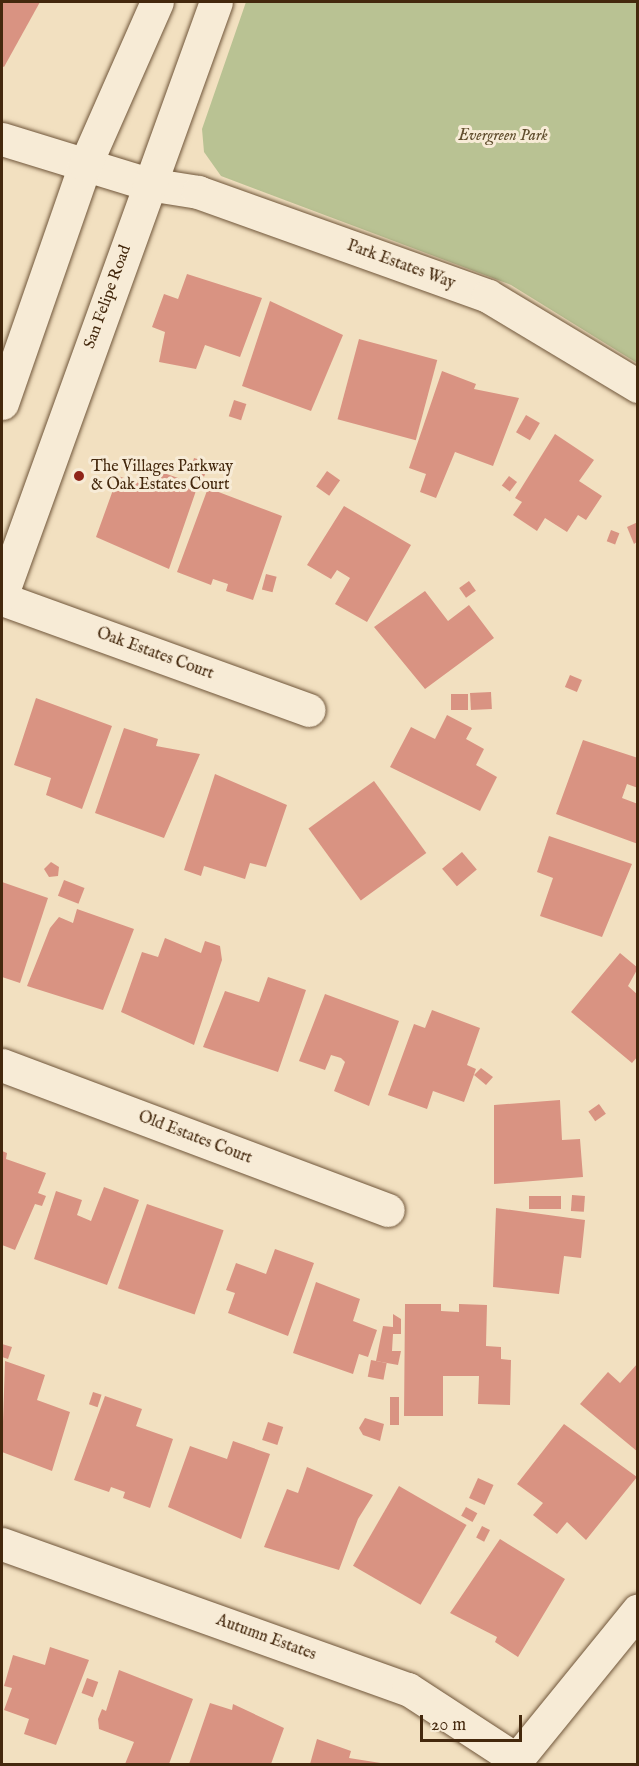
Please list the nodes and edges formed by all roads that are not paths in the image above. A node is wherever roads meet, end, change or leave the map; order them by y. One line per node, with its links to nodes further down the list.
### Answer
1 (157, 2): 4 (street)
2 (216, 2): 5 (street, San Felipe Road)
3 (2, 139): 4 (street, Park Estates Way)
4 (85, 165): 5 (street, Park Estates Way); 7 (street)
5 (148, 184): 6 (street, Park Estates Way); 8 (street, San Felipe Road)
6 (638, 386)
7 (2, 403)
8 (2, 594)
9 (2, 599): 10 (street, Oak Estates Court)
10 (309, 710)
11 (2, 1065): 12 (street, Old Estates Court)
12 (388, 1210)
13 (2, 1544): 15 (street, Autumn Estates)
14 (638, 1610): 15 (street)
15 (515, 1762)

